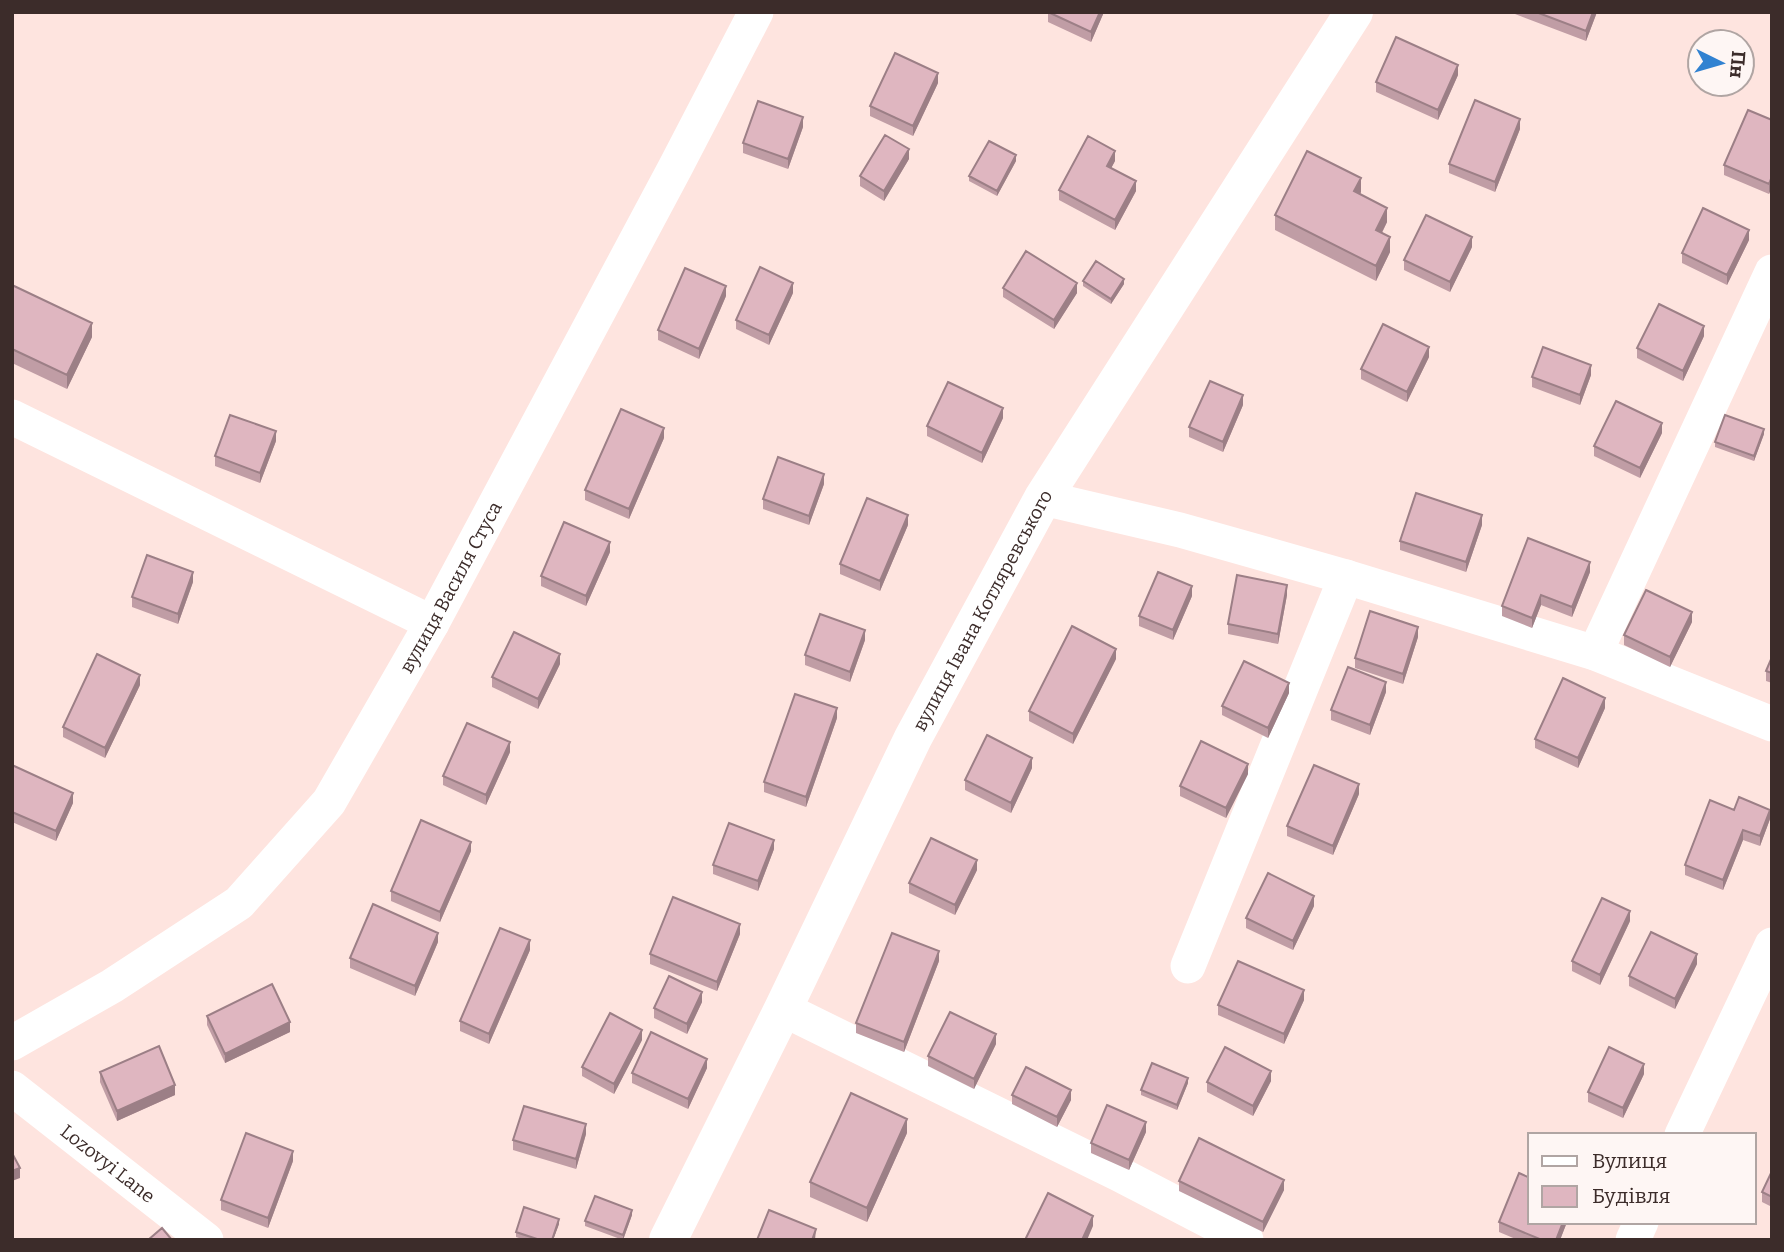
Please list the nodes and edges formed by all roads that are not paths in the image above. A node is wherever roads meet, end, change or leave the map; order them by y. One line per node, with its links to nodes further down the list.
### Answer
1 (756, 12): 7 (street, вулиця Василя Стуса)
2 (1354, 12): 5 (street, вулиця Івана Котляревського)
3 (1772, 272): 8 (street)
4 (12, 418): 7 (street)
5 (1043, 498): 6 (street); 12 (street, вулиця Івана Котляревського)
6 (1346, 577): 8 (street); 11 (street)
7 (432, 623): 13 (street, вулиця Василя Стуса)
8 (1595, 653): 9 (street)
9 (1772, 724)
10 (1772, 945): 15 (street)
11 (1188, 966)
12 (783, 1009): 18 (street, вулиця Івана Котляревського); 19 (street)
13 (12, 1044)
14 (12, 1088): 17 (street, Lozovyi Lane)
15 (1683, 1133)
16 (1640, 1224): 20 (street)
17 (206, 1240)
18 (668, 1240)
19 (1246, 1240)
20 (1633, 1240)

